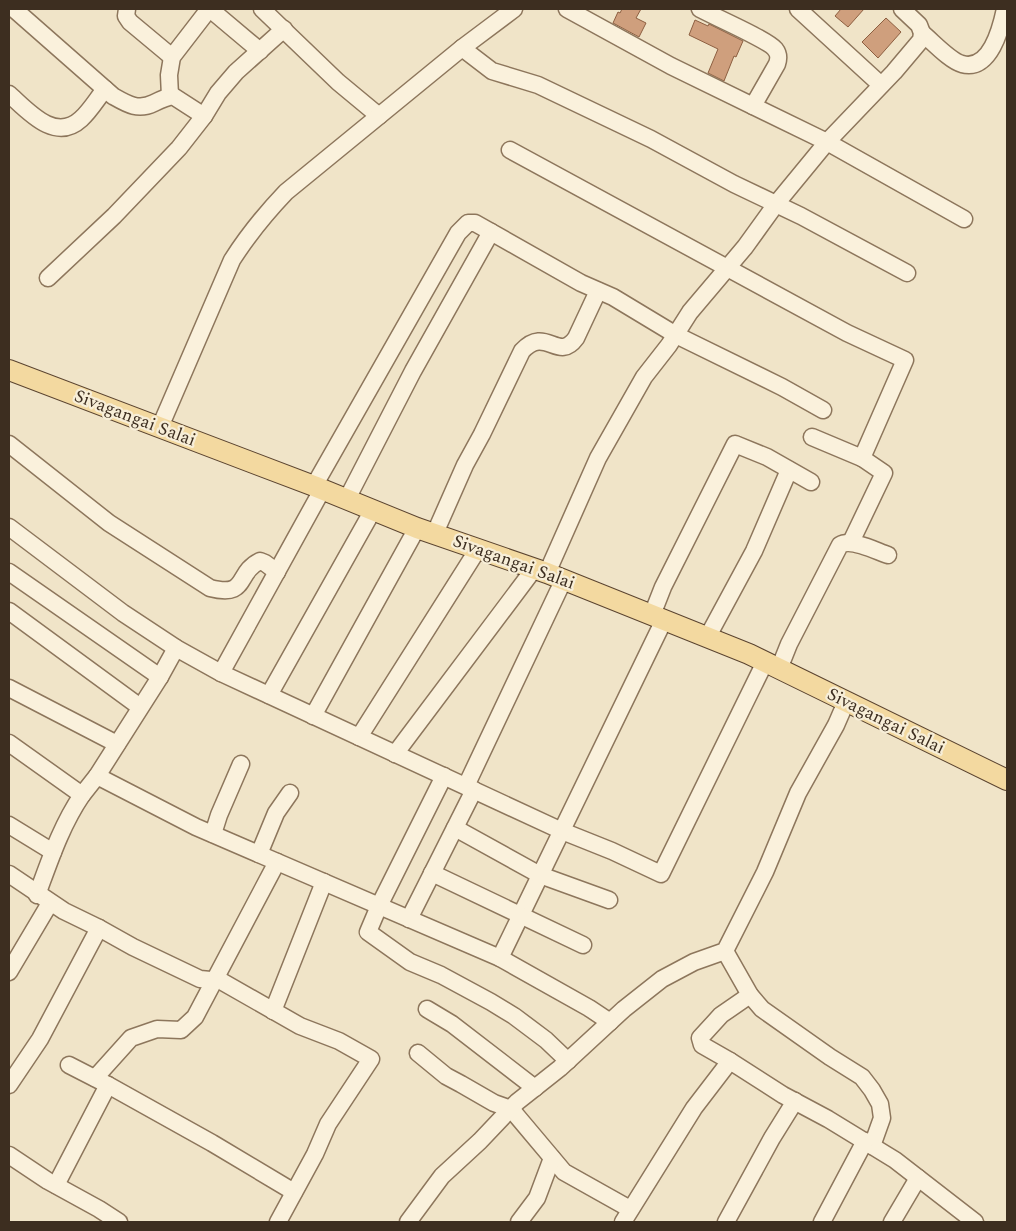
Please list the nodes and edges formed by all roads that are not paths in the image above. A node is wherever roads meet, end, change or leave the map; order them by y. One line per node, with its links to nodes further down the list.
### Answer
1 (14, 9): 16 (street)
2 (127, 9): 14 (street)
3 (209, 9): 13 (street); 14 (street)
4 (514, 9): 12 (street)
5 (567, 9): 19 (street)
6 (700, 9): 19 (street)
7 (798, 9): 15 (street)
8 (902, 9): 11 (street)
9 (1005, 9): 11 (street)
10 (276, 16): 13 (street); 21 (street)
11 (922, 33): 15 (street)
12 (462, 48): 21 (street); 24 (street)
13 (260, 51): 20 (street)
14 (172, 57): 18 (street)
15 (881, 85): 22 (street)
16 (105, 89): 17 (street); 18 (street)
17 (9, 94)
18 (170, 96): 20 (street)
19 (753, 106): 22 (street)
20 (204, 116): 29 (street)
21 (379, 116): 34 (street)
22 (828, 142): 24 (street); 25 (street)
23 (510, 150): 27 (street)
24 (776, 204): 27 (street); 28 (street)
25 (964, 219)
26 (491, 232): 30 (street); 40 (street); 41 (street)
27 (727, 267): 31 (street); 37 (street)
28 (907, 273)
29 (48, 278)
30 (598, 291): 31 (street); 44 (street)
31 (676, 335): 33 (street); 50 (street)
32 (9, 370): 34 (main road, Sivagangai Salai)
33 (823, 410)
34 (160, 427): 40 (main road, Sivagangai Salai)
35 (812, 437): 37 (street)
36 (9, 444): 49 (street)
37 (862, 458): 45 (street)
38 (789, 470): 39 (street); 52 (street); 53 (street)
39 (811, 482)
40 (318, 488): 41 (main road, Sivagangai Salai); 49 (street)
41 (346, 499): 42 (main road, Sivagangai Salai)
42 (372, 510): 44 (main road, Sivagangai Salai); 59 (street)
43 (9, 526): 54 (street)
44 (426, 530): 46 (main road, Sivagangai Salai); 62 (street)
45 (851, 542): 47 (street); 55 (street)
46 (478, 549): 50 (main road, Sivagangai Salai); 63 (street)
47 (888, 555)
48 (9, 572): 57 (street)
49 (277, 572): 56 (street)
50 (548, 574): 52 (main road, Sivagangai Salai); 66 (street); 71 (street)
51 (9, 611): 61 (street)
52 (658, 618): 53 (main road, Sivagangai Salai); 76 (street)
53 (707, 638): 55 (main road, Sivagangai Salai)
54 (176, 648): 56 (street); 57 (street)
55 (772, 666): 60 (main road, Sivagangai Salai); 76 (street)
56 (221, 673): 59 (street)
57 (160, 676): 61 (street)
58 (9, 688): 65 (street)
59 (269, 695): 62 (street)
60 (846, 702): 70 (main road, Sivagangai Salai); 92 (street)
61 (140, 707): 65 (street)
62 (313, 716): 63 (street)
63 (359, 737): 66 (street)
64 (9, 743): 73 (street)
65 (117, 744): 68 (street)
66 (395, 754): 69 (street)
67 (241, 764): 77 (street)
68 (97, 776): 73 (street); 77 (street)
69 (444, 776): 71 (street); 87 (street)
70 (1007, 780)
71 (470, 788): 75 (street); 76 (street)
72 (290, 793): 79 (street)
73 (82, 795): 78 (street)
74 (9, 825): 78 (street)
75 (455, 828): 81 (street); 83 (street)
76 (562, 831): 83 (street)
77 (213, 834): 79 (street)
78 (53, 852): 85 (street)
79 (260, 854): 80 (street)
80 (277, 862): 84 (street); 95 (street)
81 (432, 872): 88 (street); 89 (street)
82 (9, 874): 85 (street)
83 (540, 875): 86 (street); 88 (street)
84 (324, 882): 87 (street); 98 (street)
85 (44, 899): 90 (street); 94 (street)
86 (608, 900)
87 (379, 906): 89 (street); 101 (street)
88 (520, 916): 91 (street); 93 (street)
89 (409, 919): 93 (street)
90 (99, 928): 95 (street); 105 (street)
91 (583, 945)
92 (725, 951): 96 (street); 99 (street)
93 (500, 958): 99 (street)
94 (9, 972)
95 (215, 981): 98 (street); 104 (street)
96 (750, 995): 102 (street); 109 (street)
97 (427, 1009): 106 (street)
98 (273, 1010): 114 (street)
99 (610, 1022): 101 (street)
100 (418, 1053): 108 (street)
101 (568, 1061): 106 (street)
102 (730, 1061): 107 (street); 115 (street)
103 (69, 1065): 104 (street)
104 (102, 1082): 113 (street); 114 (street)
105 (9, 1084)
106 (535, 1088): 108 (street)
107 (795, 1101): 109 (street); 120 (street)
108 (511, 1108): 111 (street); 118 (street)
109 (868, 1144): 112 (street); 121 (street)
110 (9, 1155): 113 (street)
111 (552, 1158): 115 (street); 119 (street)
112 (918, 1178): 122 (street); 123 (street)
113 (56, 1185): 116 (street)
114 (294, 1192): 117 (street)
115 (626, 1215)
116 (119, 1222)
117 (278, 1222)
118 (408, 1222)
119 (519, 1222)
120 (726, 1222)
121 (822, 1222)
122 (892, 1222)
123 (975, 1222)

